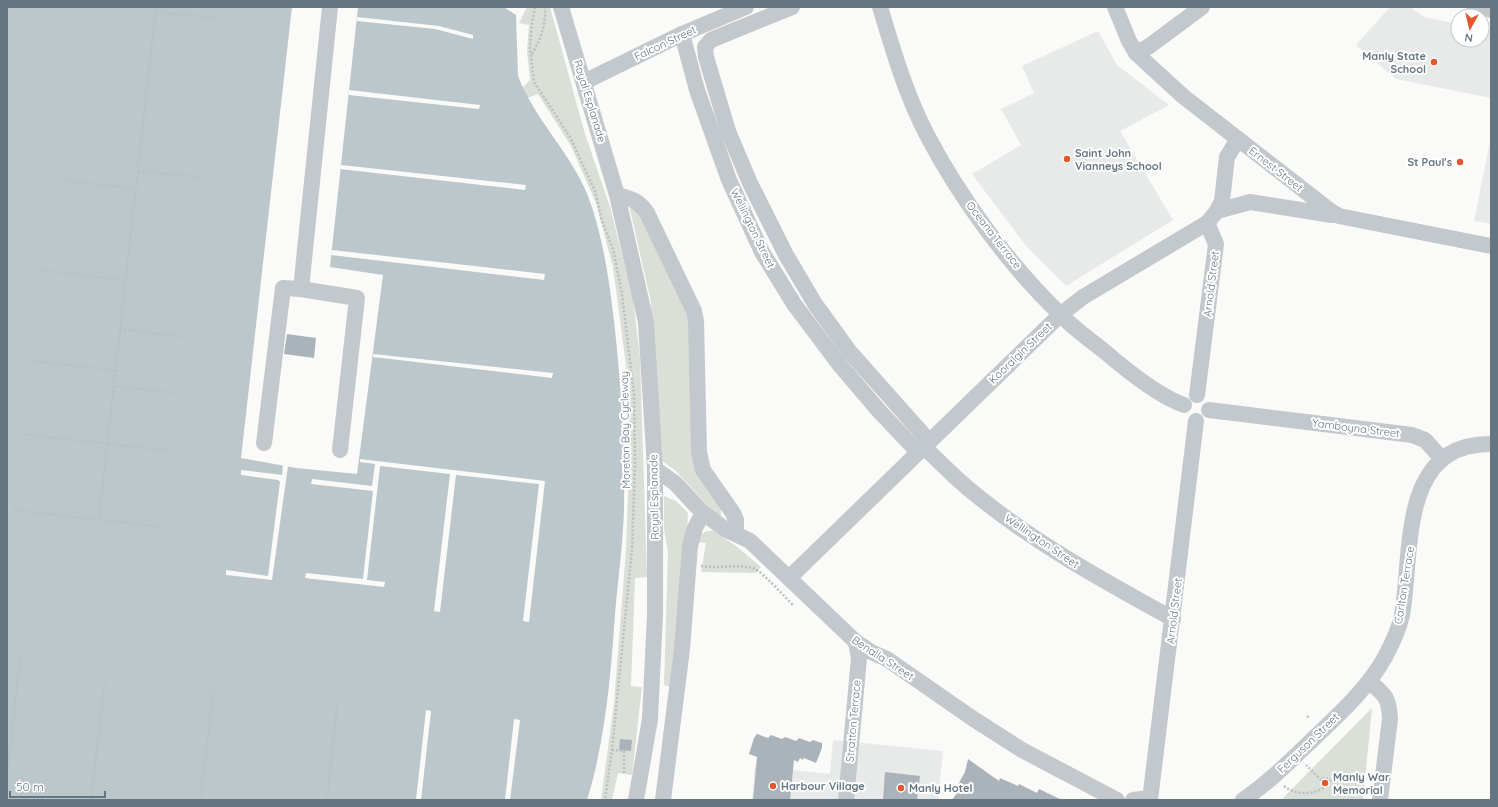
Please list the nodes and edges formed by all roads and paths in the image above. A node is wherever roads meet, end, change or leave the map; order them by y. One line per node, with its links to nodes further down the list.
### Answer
1 (156, 7): 13 (path)
2 (330, 7): 31 (street)
3 (535, 7): 18 (path, Moreton Bay Cycleway)
4 (545, 7): 18 (path)
5 (561, 7): 19 (street, Royal Esplanade)
6 (746, 7): 15 (street, Falcon Street)
7 (792, 7): 16 (street, Falcon Street)
8 (880, 7): 32 (street, Oceana Terrace)
9 (1115, 7): 17 (street, Ernest Street)
10 (1202, 7): 17 (street)
11 (1475, 7): 12 (street)
12 (1491, 10)
13 (155, 12): 14 (path); 21 (path)
14 (218, 18)
15 (682, 34): 19 (street, Falcon Street); 47 (street, Wellington Street)
16 (705, 47): 47 (street, Wellington Street)
17 (1136, 52): 20 (street, Ernest Street)
18 (532, 54): 67 (path, Moreton Bay Cycleway)
19 (584, 82): 25 (street, Royal Esplanade)
20 (1238, 139): 26 (street, Ernest Street); 27 (street)
21 (138, 171): 22 (path); 24 (path)
22 (200, 176)
23 (61, 180): 24 (path)
24 (136, 189): 30 (path)
25 (617, 195): 51 (street, Royal Esplanade); 56 (street)
26 (1339, 216): 27 (street, Kooralgin Street); 28 (street, Ernest Street)
27 (1212, 217): 32 (street, Kooralgin Street); 39 (street, Arnold Street)
28 (1491, 246)
29 (39, 270): 30 (path)
30 (126, 280): 33 (path)
31 (301, 289): 44 (street); 48 (street)
32 (1060, 315): 40 (street, Oceana Terrace); 47 (street, Kooralgin Street)
33 (120, 329): 34 (path); 36 (path)
34 (185, 337)
35 (29, 361): 36 (path)
36 (116, 370): 37 (path)
37 (114, 386): 38 (path); 45 (path)
38 (177, 393)
39 (1197, 395): 40 (street); 41 (street)
40 (1184, 405): 42 (street)
41 (1209, 410): 42 (street); 50 (street, Yamboyna Street)
42 (1196, 421): 60 (street, Arnold Street)
43 (21, 434): 45 (path)
44 (264, 443)
45 (107, 444): 49 (path); 54 (path)
46 (1491, 444): 50 (street)
47 (923, 446): 58 (street, Kooralgin Street); 60 (street, Wellington Street)
48 (340, 450)
49 (171, 451)
50 (1442, 459): 64 (street, Carlton Terrace)
51 (654, 469): 53 (street, Benalla Street); 77 (street, Royal Esplanade)
52 (14, 510): 54 (path)
53 (704, 512): 56 (street, Benalla Street); 57 (street)
54 (99, 519): 55 (path)
55 (162, 527)
56 (736, 534): 58 (street, Benalla Street)
57 (689, 564): 59 (path); 78 (street)
58 (790, 577): 61 (street, Benalla Street)
59 (794, 606)
60 (1173, 618): 72 (street, Arnold Street)
61 (856, 642): 79 (street, Stratton Terrace); 80 (street, Benalla Street)
62 (20, 658): 69 (path)
63 (105, 681): 73 (path)
64 (1369, 681): 82 (street, Ferguson Street); 83 (street)
65 (214, 690): 74 (path)
66 (337, 706): 75 (path)
67 (612, 750): 70 (path); 76 (path, Moreton Bay Cycleway)
68 (1305, 765): 71 (path)
69 (7, 774)
70 (624, 775)
71 (1284, 786)
72 (1150, 799): 81 (street)
73 (91, 800)
74 (200, 800)
75 (327, 800)
76 (605, 800)
77 (636, 800)
78 (663, 800)
79 (846, 800)
80 (1117, 800)
81 (1133, 800)
82 (1243, 800)
83 (1380, 800)

